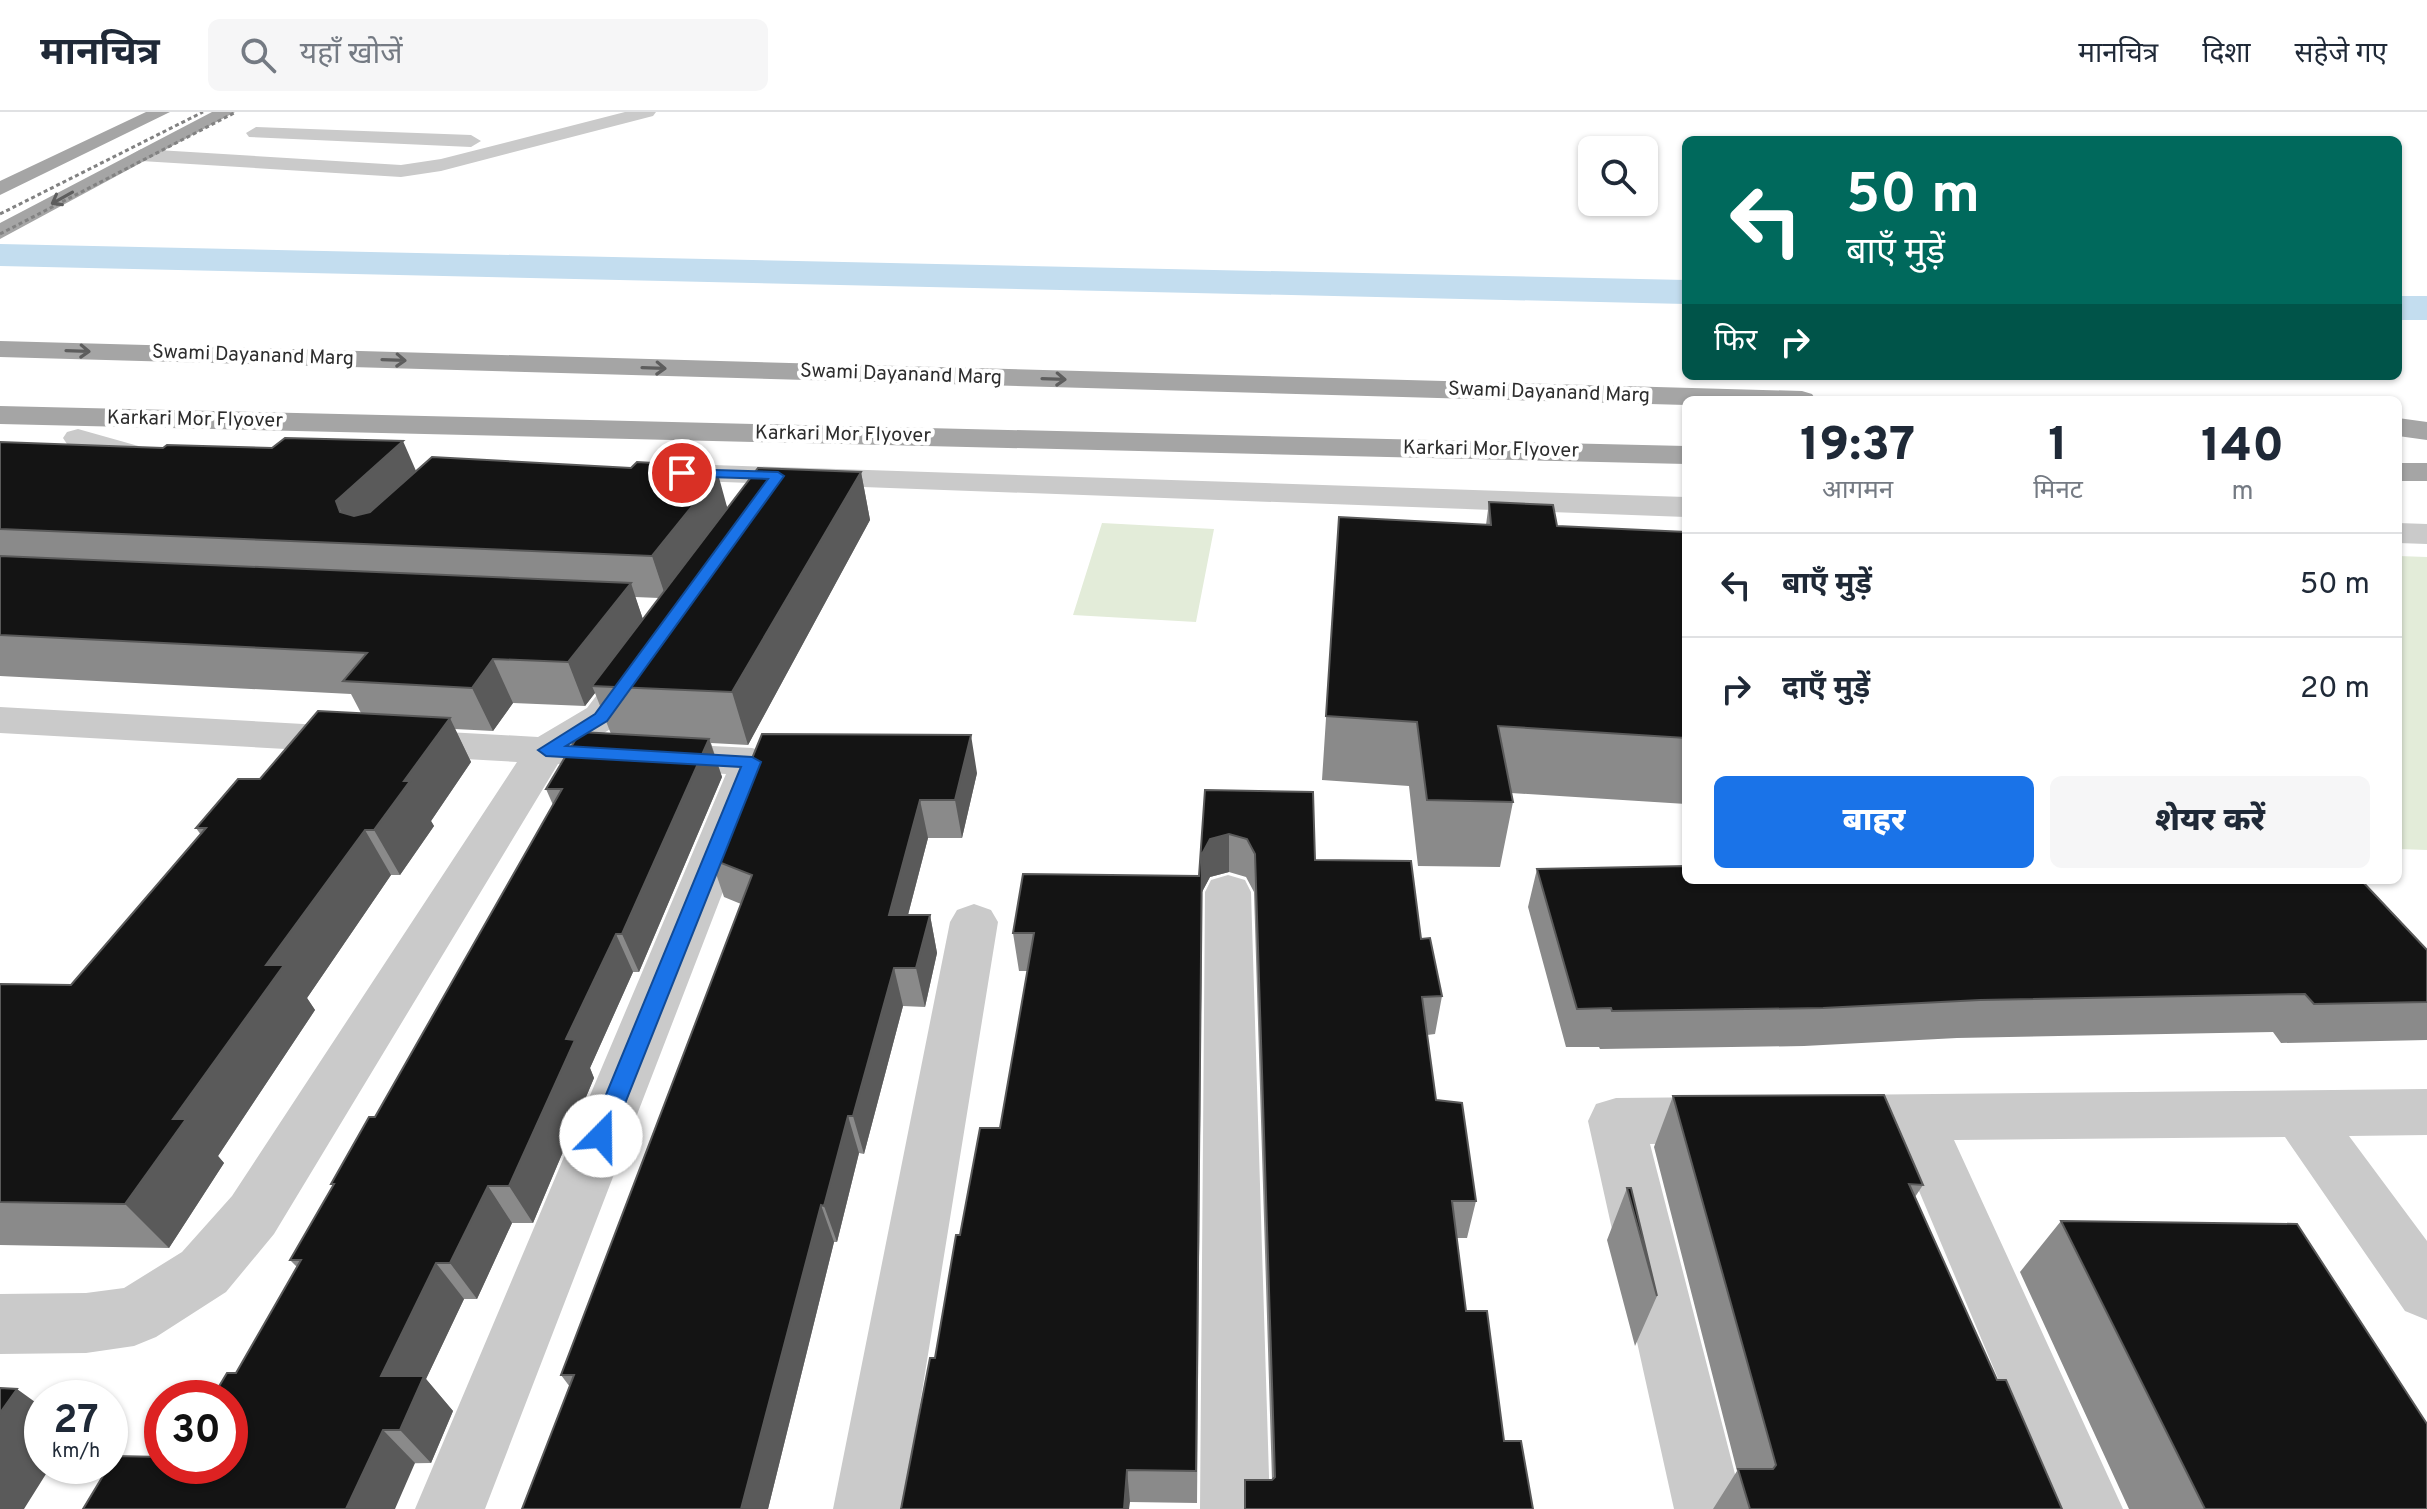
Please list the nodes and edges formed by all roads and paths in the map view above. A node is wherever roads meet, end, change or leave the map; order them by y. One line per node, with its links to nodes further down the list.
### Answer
1 (161, 112): 7 (main road)
2 (226, 112): 4 (main road)
3 (647, 112): 5 (street)
4 (189, 131): 5 (street); 6 (main road)
5 (524, 143): 6 (street)
6 (132, 160): 8 (main road, one-way to 8)
7 (0, 189)
8 (0, 232)
9 (0, 349): 10 (main road, Swami Dayanand Marg, one-way to 10)
10 (1682, 397)
11 (0, 415): 18 (main road, Karkari Mor Flyover)
12 (2402, 428): 13 (main road)
13 (2427, 431)
14 (0, 436): 15 (main road)
15 (78, 438): 19 (street); 21 (main road)
16 (2402, 441): 17 (main road)
17 (2427, 441)
18 (1682, 455)
19 (194, 459)
20 (618, 471): 22 (street)
21 (1682, 475)
22 (778, 476): 23 (street); 24 (street)
23 (1682, 507)
24 (742, 524)
25 (2402, 533): 26 (street)
26 (2427, 534)
27 (661, 636): 29 (street)
28 (0, 720): 29 (street)
29 (546, 750): 36 (street); 37 (street)
30 (1228, 892): 39 (street)
31 (974, 922): 38 (street)
32 (2427, 1112): 33 (street)
33 (2300, 1113): 34 (street); 35 (street)
34 (1916, 1117): 40 (street); 41 (street)
35 (2427, 1291)
36 (0, 1324)
37 (450, 1509)
38 (868, 1509)
39 (1235, 1509)
40 (1709, 1509)
41 (2088, 1509)

